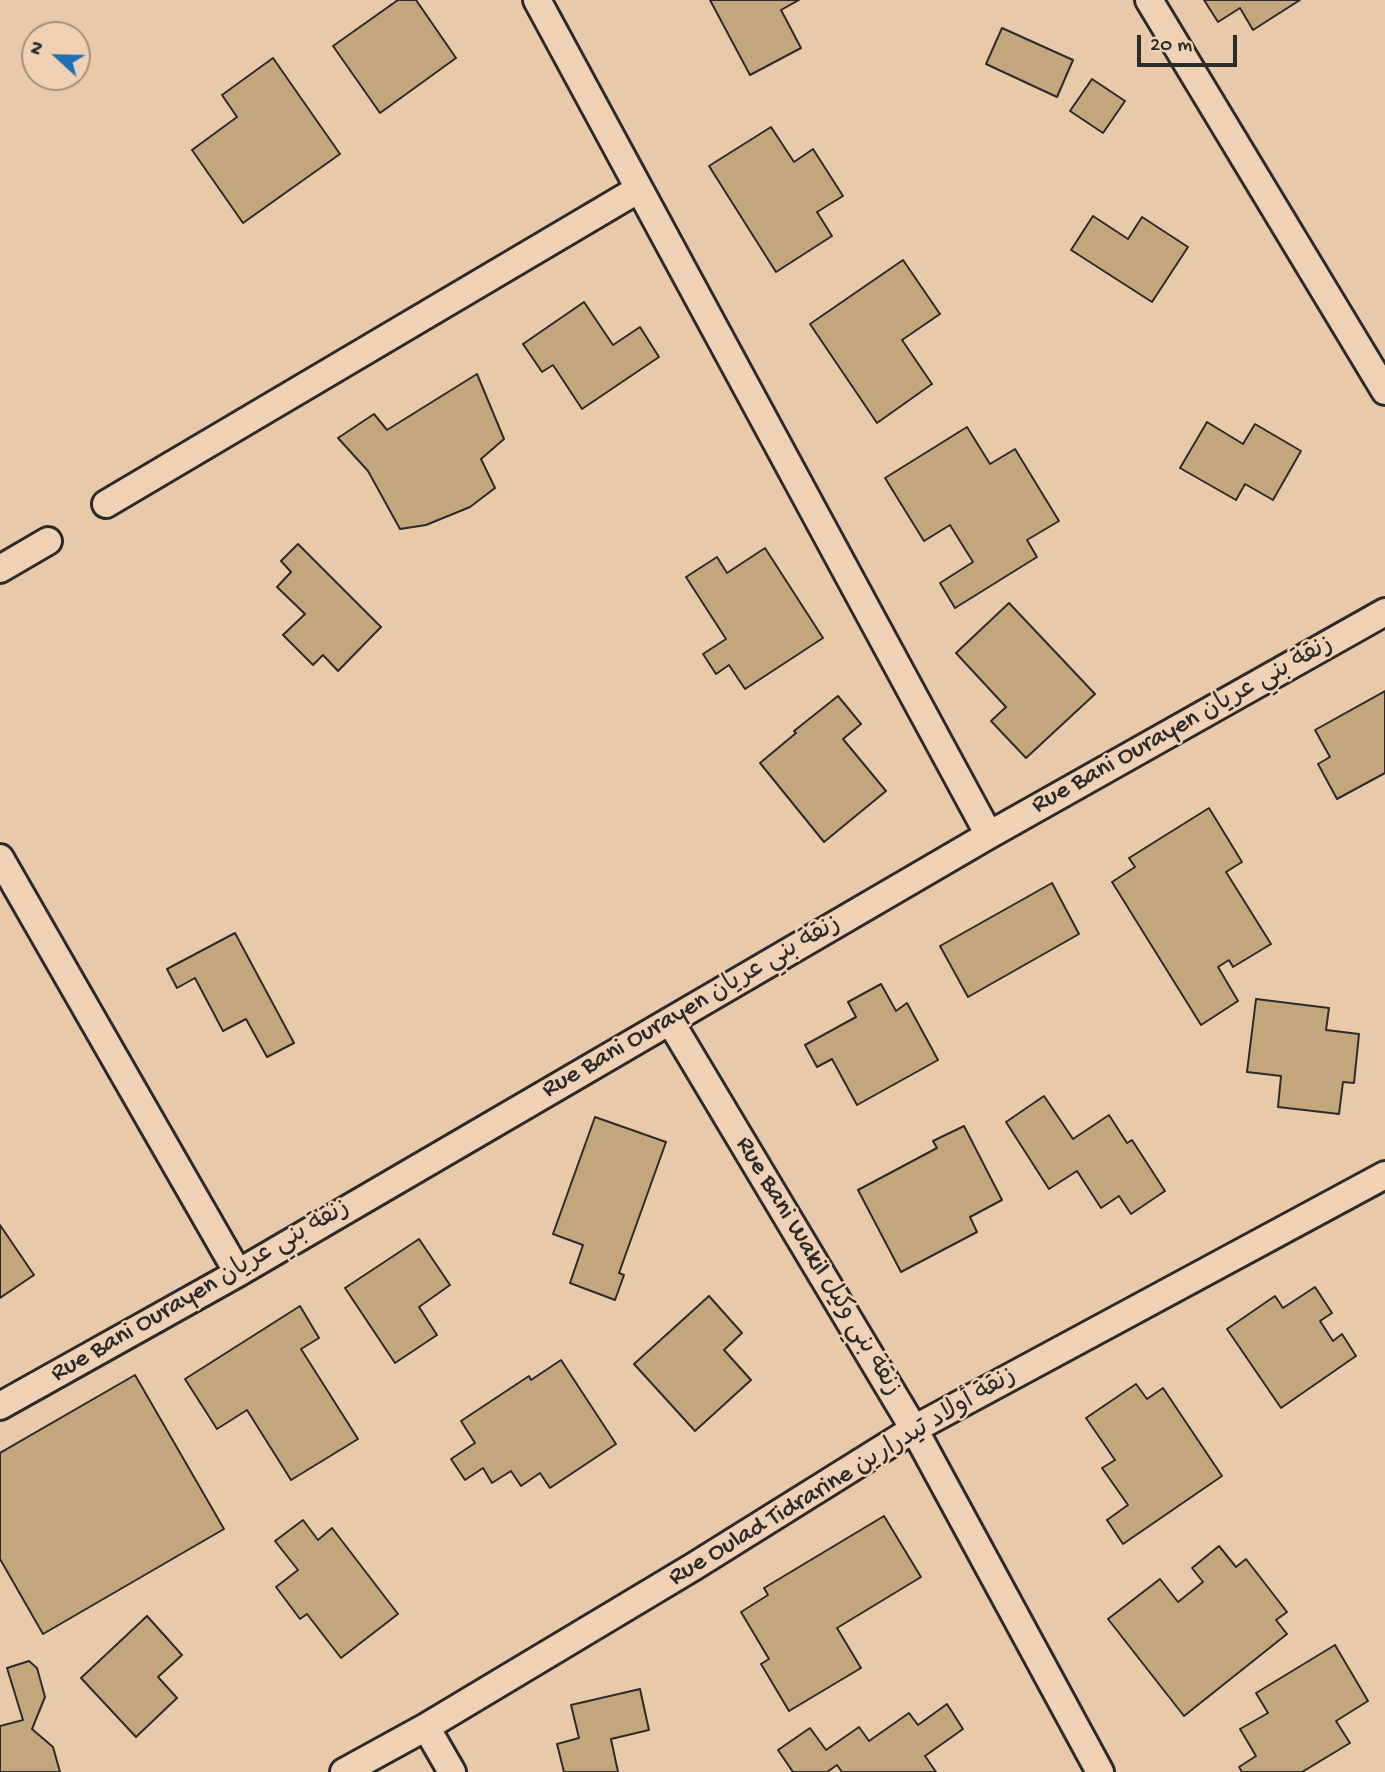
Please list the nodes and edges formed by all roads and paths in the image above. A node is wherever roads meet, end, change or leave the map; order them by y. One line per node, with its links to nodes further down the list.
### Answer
1 (1149, 0): 4 (street)
2 (545, 3): 3 (street)
3 (639, 190): 5 (street); 9 (street)
4 (1385, 391)
5 (106, 504)
6 (48, 541): 7 (street)
7 (0, 569)
8 (1385, 612): 9 (street, Rue Bani Ourayen زنقة بني عريان)
9 (989, 835): 11 (street, Rue Bani Ourayen زنقة بني عريان)
10 (0, 858): 13 (street)
11 (670, 1021): 13 (street, Rue Bani Ourayen زنقة بني عريان); 15 (street, Rue Bani Wakil زنقة بني وكيل)
12 (1385, 1175): 15 (street, Rue Oulad Tidrarine زنقة أولاد تيدرارين)
13 (239, 1273): 14 (street, Rue Bani Ourayen زنقة بني عريان)
14 (0, 1406)
15 (914, 1429): 16 (street, Rue Oulad Tidrarine زنقة أولاد تيدرارين); 19 (street, Rue Bani Wakil زنقة بني وكيل)
16 (426, 1727): 17 (street, Rue Oulad Tidrarine زنقة أولاد تيدرارين); 18 (street)
17 (344, 1772)
18 (452, 1772)
19 (1100, 1772)

